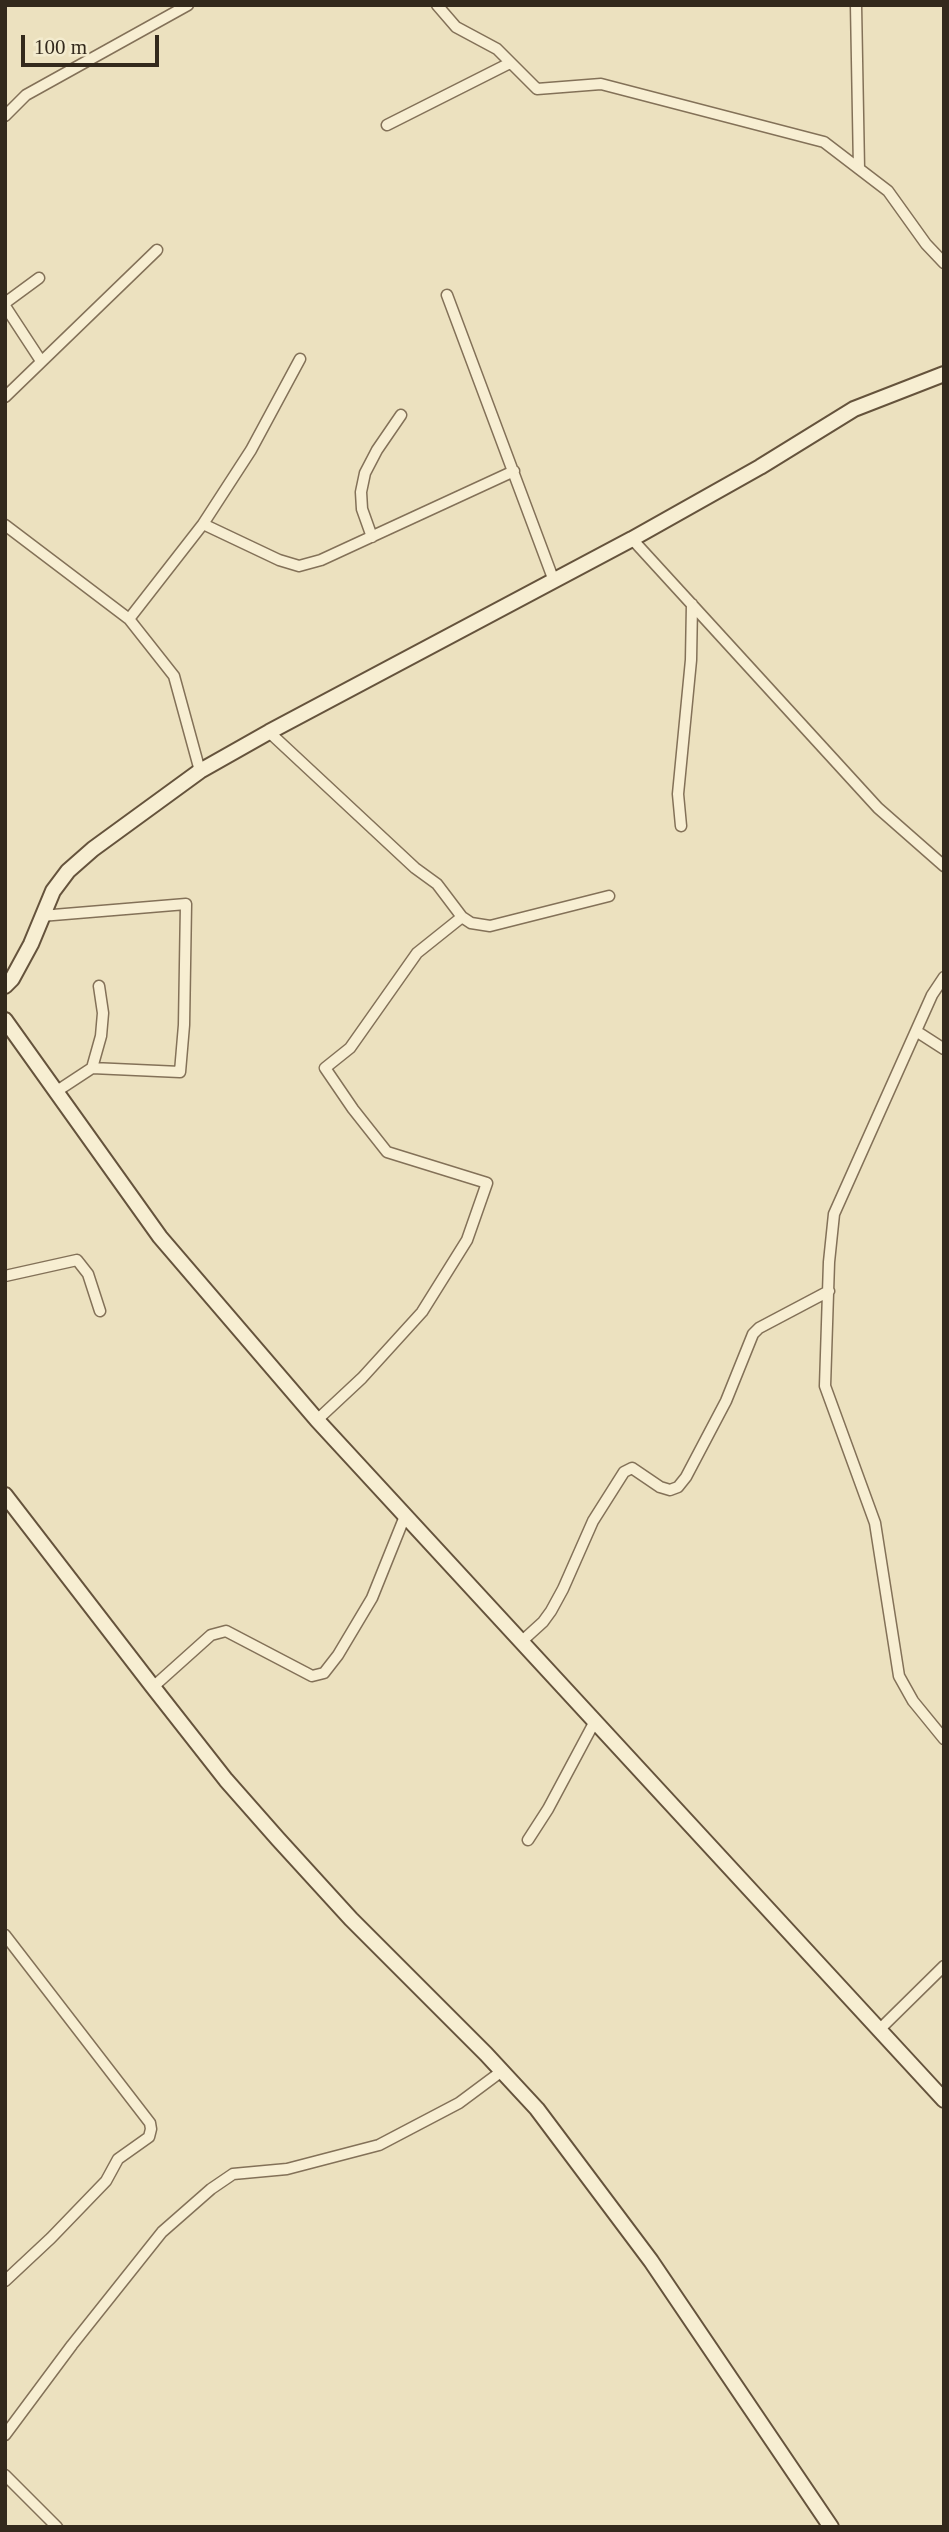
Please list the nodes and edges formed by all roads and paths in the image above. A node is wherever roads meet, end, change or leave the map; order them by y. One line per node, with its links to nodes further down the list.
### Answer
1 (188, 5): 5 (street)
2 (437, 5): 4 (street)
3 (856, 5): 7 (street)
4 (510, 62): 6 (street); 7 (street)
5 (5, 116)
6 (387, 125)
7 (859, 169): 9 (street)
8 (157, 250): 14 (street)
9 (944, 262)
10 (39, 278): 12 (street)
11 (447, 295): 18 (street)
12 (5, 304): 14 (street)
13 (300, 359): 19 (street)
14 (41, 361): 16 (street)
15 (944, 374): 22 (street)
16 (5, 397)
17 (401, 415): 21 (street)
18 (514, 471): 21 (street); 23 (street)
19 (202, 524): 21 (street); 25 (street)
20 (5, 525): 25 (street)
21 (372, 537)
22 (632, 539): 23 (street); 24 (street)
23 (554, 580): 26 (street)
24 (692, 604): 28 (street); 29 (street)
25 (129, 619): 27 (street)
26 (269, 732): 27 (street); 32 (street)
27 (200, 771): 31 (street)
28 (681, 826)
29 (944, 866)
30 (609, 896): 32 (street)
31 (41, 916): 34 (street); 39 (street)
32 (462, 917): 44 (street)
33 (944, 977): 37 (street)
34 (5, 985)
35 (99, 986): 39 (street)
36 (6, 1022): 40 (street)
37 (916, 1031): 38 (street); 42 (street)
38 (944, 1049)
39 (92, 1068): 40 (street)
40 (57, 1091): 44 (street)
41 (5, 1276): 43 (street)
42 (829, 1291): 47 (street); 50 (street)
43 (100, 1311)
44 (317, 1420): 46 (street)
45 (5, 1495): 48 (street)
46 (405, 1516): 47 (street); 48 (street)
47 (521, 1642): 49 (street)
48 (153, 1687): 55 (street)
49 (595, 1721): 51 (street); 54 (street)
50 (944, 1739)
51 (528, 1840)
52 (5, 1935): 57 (street)
53 (944, 1966): 54 (street)
54 (880, 2029): 56 (street)
55 (502, 2071): 58 (street); 61 (street)
56 (944, 2100)
57 (5, 2281)
58 (5, 2435)
59 (5, 2475): 60 (street)
60 (57, 2527)
61 (831, 2527)

